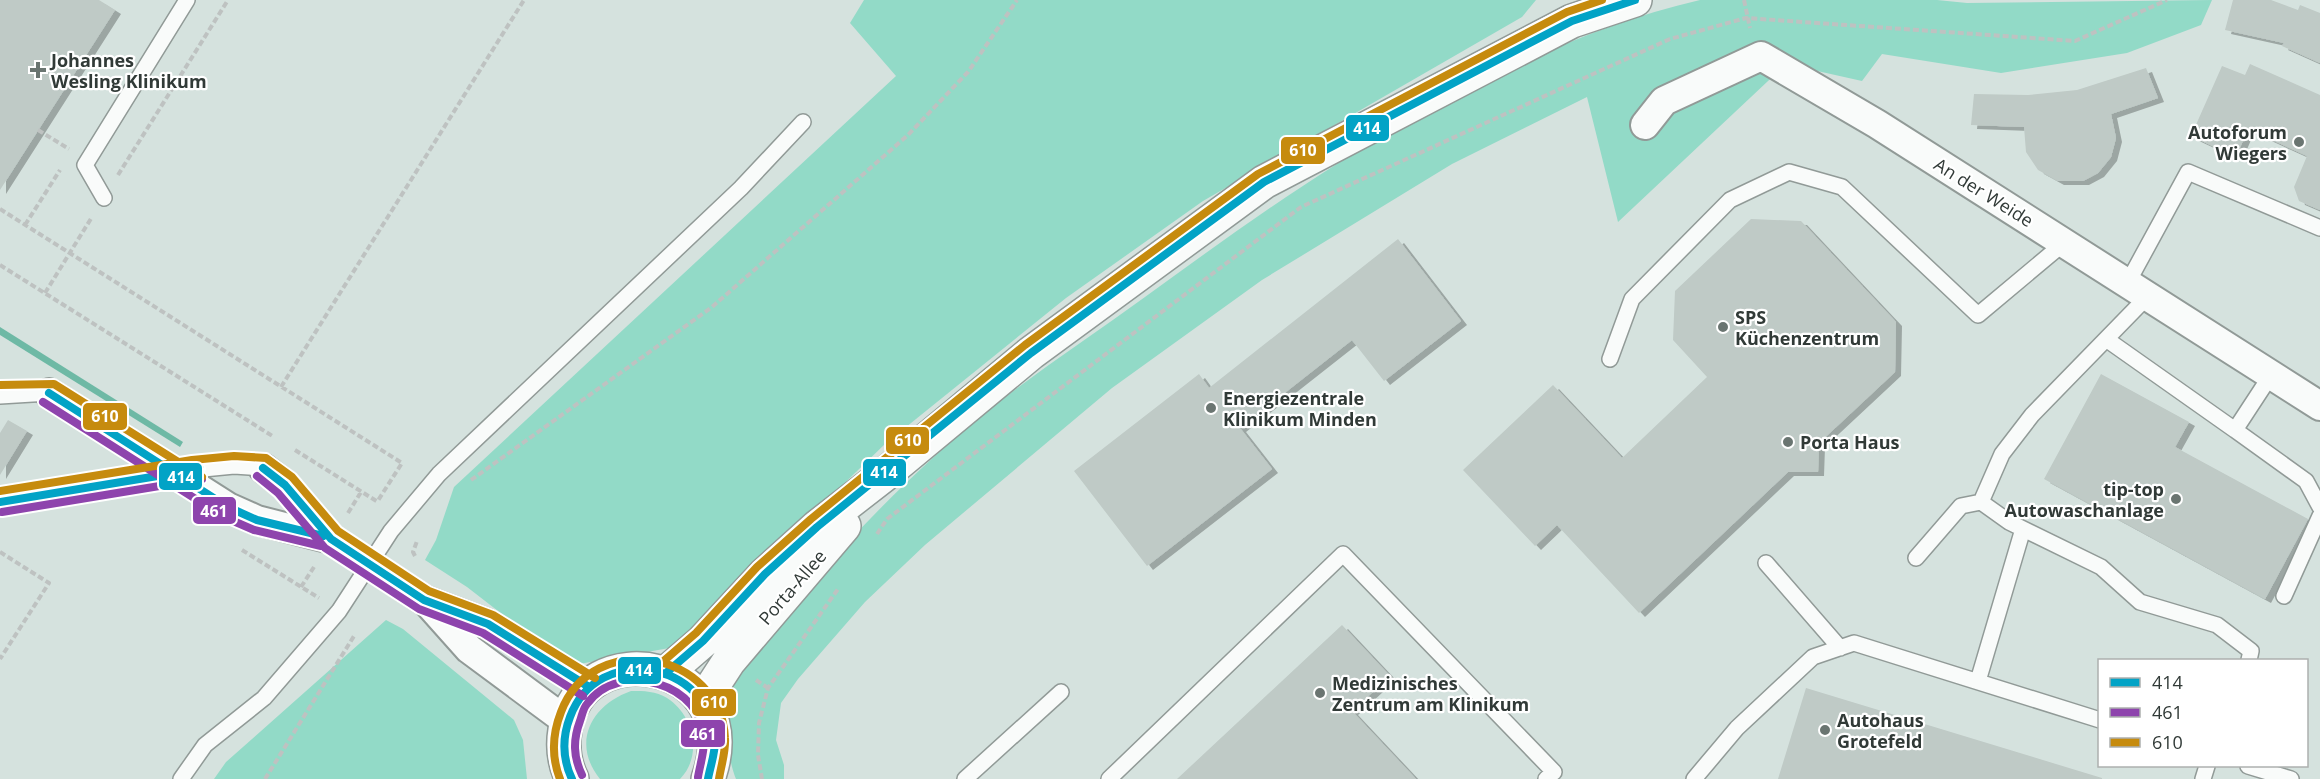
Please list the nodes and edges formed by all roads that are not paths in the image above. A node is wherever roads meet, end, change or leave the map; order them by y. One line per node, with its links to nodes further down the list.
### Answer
1 (187, 0): 5 (lane)
2 (1633, 0): 18 (street, Porta-Allee)
3 (804, 122): 27 (lane)
4 (1645, 125): 7 (street, An der Weide)
5 (104, 198)
6 (2320, 228): 8 (lane)
7 (2064, 243): 8 (street, An der Weide); 10 (lane)
8 (2138, 290): 9 (lane); 11 (street, An der Weide)
9 (2106, 339): 15 (lane); 20 (lane)
10 (1610, 359)
11 (2271, 375): 14 (street, An der Weide); 15 (lane)
12 (49, 393): 13 (lane); 17 (street)
13 (0, 396)
14 (2320, 406)
15 (2235, 430): 21 (lane)
16 (263, 468): 17 (lane); 24 (street)
17 (174, 472): 19 (lane); 24 (street)
18 (884, 476): 32 (street, Porta-Allee); 36 (street, Porta-Allee)
19 (0, 502)
20 (1980, 502): 23 (lane); 25 (lane)
21 (2320, 507)
22 (2320, 516): 28 (lane)
23 (2023, 529): 31 (lane); 33 (lane)
24 (332, 539): 27 (street)
25 (1916, 558)
26 (1766, 563): 30 (lane)
27 (369, 564): 29 (street); 40 (lane)
28 (2284, 596)
29 (424, 600): 34 (street); 38 (street)
30 (1840, 648): 33 (lane); 46 (lane)
31 (2249, 659)
32 (666, 673): 34 (street); 36 (street)
33 (1978, 681): 37 (lane)
34 (589, 687): 38 (street)
35 (1061, 692): 43 (lane)
36 (703, 701): 42 (street)
37 (2098, 719)
38 (566, 721): 41 (street)
39 (2254, 767): 47 (lane)
40 (181, 779)
41 (572, 779)
42 (709, 779)
43 (965, 779)
44 (1109, 779): 45 (lane)
45 (1546, 779)
46 (1694, 779)
47 (2292, 779)

